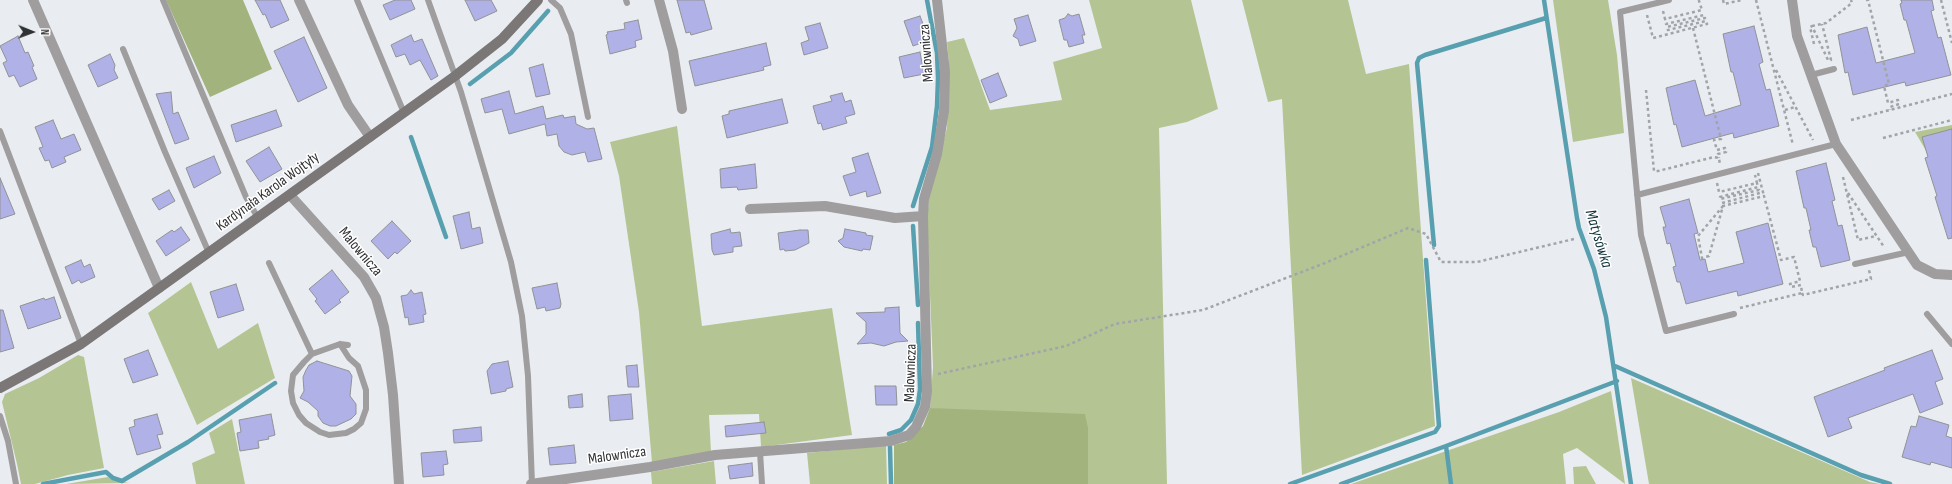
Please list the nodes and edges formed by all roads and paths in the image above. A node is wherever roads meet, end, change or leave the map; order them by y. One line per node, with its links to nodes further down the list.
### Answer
1 (33, 0): 72 (street)
2 (163, 0): 62 (lane)
3 (299, 0): 43 (street)
4 (357, 0): 38 (lane)
5 (428, 0): 31 (lane)
6 (538, 0): 31 (street, Kardynała Karola Wojtyły)
7 (551, 0): 39 (lane)
8 (660, 0): 35 (street)
9 (937, 0): 61 (street, Malownicza)
10 (1669, 0): 57 (lane)
11 (1702, 0): 21 (path)
12 (1723, 0): 13 (path)
13 (1742, 0)
14 (1756, 0): 28 (path)
15 (1792, 0): 30 (street)
16 (1851, 0): 22 (path)
17 (1866, 0): 37 (path)
18 (1941, 0): 25 (path)
19 (1658, 10): 21 (path)
20 (1647, 13): 24 (path)
21 (1665, 19): 24 (path)
22 (1822, 24): 23 (path); 23 (path)
23 (1812, 26): 26 (path)
24 (1693, 28): 48 (path)
25 (1952, 43)
26 (1815, 48)
27 (123, 49): 66 (lane)
28 (1774, 66): 34 (path); 36 (path)
29 (1834, 69): 30 (lane)
30 (1811, 75): 45 (street)
31 (455, 76): 38 (street, Kardynała Karola Wojtyły); 87 (lane)
32 (1646, 90): 48 (path)
33 (1952, 94): 37 (path)
34 (1795, 107): 36 (path); 46 (path)
35 (682, 108)
36 (1785, 110): 47 (path)
37 (1890, 110): 40 (path)
38 (404, 113): 43 (street, Kardynała Karola Wojtyły)
39 (588, 117)
40 (1850, 120)
41 (1952, 120): 44 (path)
42 (0, 131): 76 (lane)
43 (370, 137): 56 (street, Kardynała Karola Wojtyły)
44 (1883, 138)
45 (1836, 144): 46 (lane); 65 (street)
46 (1818, 149): 47 (lane)
47 (1796, 154): 50 (lane)
48 (1718, 158): 50 (path)
49 (1763, 171): 54 (path)
50 (1722, 173): 52 (lane)
51 (1842, 173): 55 (path)
52 (1715, 175): 54 (path); 57 (lane)
53 (1759, 177): 58 (path)
54 (1757, 183): 59 (path)
55 (1846, 191): 63 (path); 63 (path)
56 (290, 195): 62 (street, Kardynała Karola Wojtyły); 86 (street, Malownicza)
57 (1638, 195): 74 (lane)
58 (1764, 196): 59 (path); 73 (path)
59 (1723, 206): 59 (path)
60 (750, 209): 61 (street)
61 (923, 216): 81 (street, Malownicza)
62 (258, 218): 66 (street, Kardynała Karola Wojtyły)
63 (1876, 236): 67 (path)
64 (1574, 239): 81 (path)
65 (1908, 252): 67 (lane); 71 (street)
66 (209, 253): 72 (street, Kardynała Karola Wojtyły)
67 (1890, 256): 68 (lane)
68 (1866, 262): 70 (lane); 73 (path)
69 (269, 264): 80 (lane)
70 (1855, 264)
71 (1952, 275)
72 (159, 288): 76 (street, Kardynała Karola Wojtyły)
73 (1802, 292): 74 (path)
74 (1734, 314)
75 (1927, 314): 78 (lane)
76 (81, 344): 82 (street, Kardynała Karola Wojtyły)
77 (340, 344): 79 (lane); 80 (lane); 80 (lane)
78 (1952, 344)
79 (348, 345)
80 (312, 354)
81 (928, 376): 84 (street, Malownicza)
82 (0, 388)
83 (0, 416): 85 (lane)
84 (760, 452): 87 (street, Malownicza); 88 (lane)
85 (16, 484)
86 (399, 484)
87 (532, 484)
88 (762, 484)

